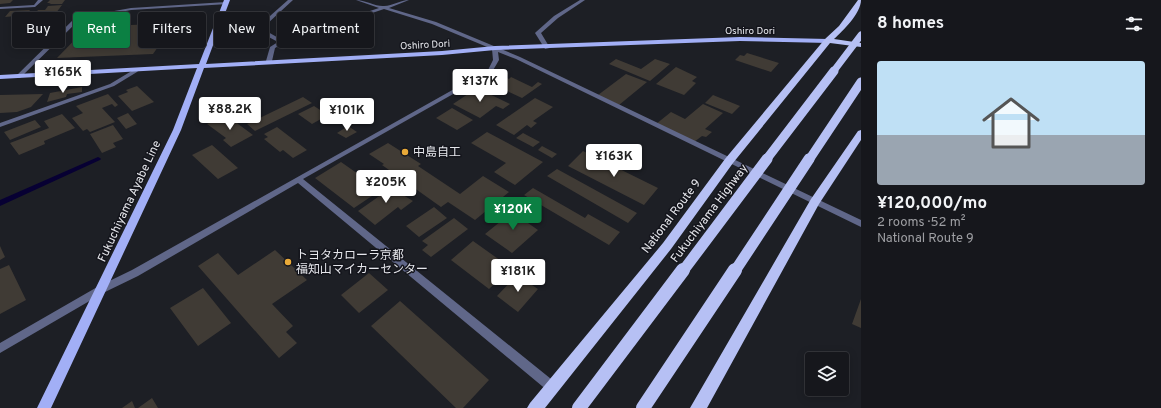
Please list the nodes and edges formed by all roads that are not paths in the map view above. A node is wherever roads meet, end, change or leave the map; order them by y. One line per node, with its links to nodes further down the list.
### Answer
1 (41, 0): 9 (street)
2 (291, 0): 12 (street)
3 (358, 0): 10 (street)
4 (407, 0): 10 (street)
5 (584, 0): 20 (street)
6 (857, 0): 8 (street)
7 (226, 1): 22 (main road, Fukuchiyama Ayabe Line); 24 (street)
8 (861, 1): 16 (highway, National Route 9)
9 (0, 8)
10 (385, 8): 13 (street); 19 (street)
11 (277, 12): 15 (street)
12 (278, 12)
13 (373, 12)
14 (861, 35): 38 (highway, Fukuchiyama Highway, bridge)
15 (277, 39)
16 (828, 41): 18 (highway); 20 (main road, Oshiro Dori); 29 (highway, National Route 9)
17 (277, 45): 21 (street)
18 (861, 45)
19 (495, 48): 20 (main road, Oshiro Dori); 21 (main road, Oshiro Dori); 29 (street); 30 (street)
20 (547, 48)
21 (268, 62): 22 (main road, Oshiro Dori)
22 (203, 66): 23 (main road, Oshiro Dori); 33 (main road, Fukuchiyama Ayabe Line)
23 (135, 71): 24 (main road, Oshiro Dori); 27 (street)
24 (18, 76): 25 (main road, Oshiro Dori)
25 (0, 77)
26 (861, 82): 39 (highway, bridge)
27 (0, 125)
28 (861, 133): 31 (highway)
29 (729, 161): 31 (street); 35 (highway, National Route 9)
30 (298, 179): 33 (street); 35 (street)
31 (815, 202): 32 (street); 40 (highway)
32 (861, 224)
33 (102, 289): 34 (street); 36 (main road, Fukuchiyama Ayabe Line)
34 (0, 348)
35 (552, 387): 37 (highway, National Route 9)
36 (44, 408)
37 (535, 408)
38 (579, 408)
39 (643, 408)
40 (698, 408)

